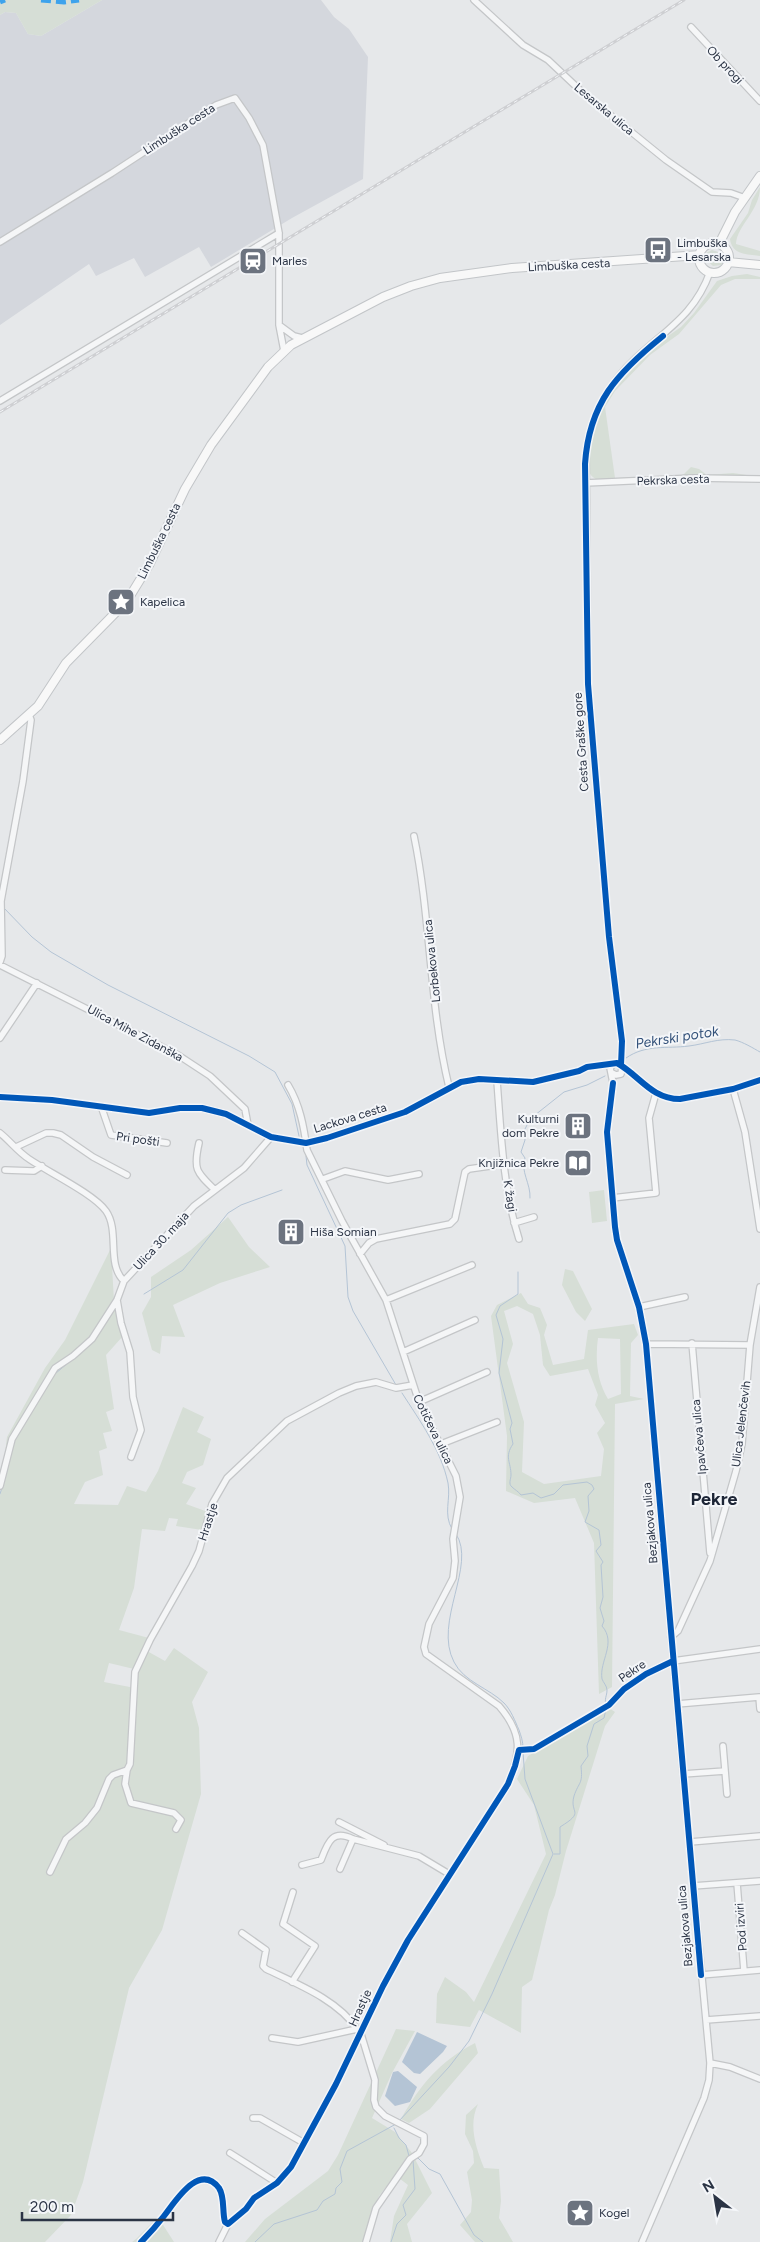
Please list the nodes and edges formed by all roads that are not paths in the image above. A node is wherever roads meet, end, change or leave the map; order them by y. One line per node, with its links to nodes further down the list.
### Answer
1 (474, 0): 5 (street, Lesarska ulica)
2 (691, 27): 3 (street, Ob progi)
3 (760, 101)
4 (760, 176): 5 (main road)
5 (745, 198): 8 (main road)
6 (279, 233): 7 (street, Limbuška cesta); 13 (street, Limbuška cesta); 16 (street)
7 (0, 242)
8 (719, 244): 9 (main road); 10 (main road)
9 (700, 255): 12 (main road); 14 (main road, Limbuška cesta)
10 (728, 262): 11 (main road); 12 (main road)
11 (760, 265)
12 (710, 272): 18 (street, Cesta Graške gore)
13 (279, 325): 14 (street); 15 (street, Limbuška cesta)
14 (302, 338): 15 (main road, Limbuška cesta)
15 (284, 351): 19 (main road, Limbuška cesta)
16 (0, 401)
17 (760, 479): 18 (street, Pekrska cesta)
18 (585, 483): 27 (street, Cesta Graške gore)
19 (29, 715): 20 (main road, Limbuška cesta); 22 (street, Ulica Mihe Zidanška)
20 (0, 740)
21 (414, 836): 34 (street, Lorbekova ulica)
22 (1, 903): 23 (street, Ulica Mihe Zidanška)
23 (0, 915): 24 (street, Ulica Mihe Zidanška)
24 (0, 963): 25 (street, Ulica Mihe Zidanška)
25 (37, 983): 26 (street); 39 (street, Ulica Mihe Zidanška)
26 (0, 1038)
27 (618, 1065): 28 (street, Lackova cesta); 29 (street, Bezjakova ulica); 29 (street); 30 (street)
28 (580, 1071): 29 (street); 32 (street, Lackova cesta)
29 (615, 1073): 30 (street); 53 (street, Bezjakova ulica)
30 (632, 1076): 36 (street)
31 (760, 1080): 35 (street)
32 (497, 1081): 34 (street, Lackova cesta); 46 (street, K žagi)
33 (288, 1085): 42 (street, Cotičeva ulica)
34 (449, 1087): 42 (street, Lackova cesta)
35 (733, 1089): 36 (street); 56 (street)
36 (656, 1093): 53 (street)
37 (0, 1097): 38 (street, Lackova cesta)
38 (101, 1106): 39 (street, Lackova cesta); 43 (street, Pri pošti)
39 (248, 1125): 41 (street, Lackova cesta)
40 (0, 1133): 45 (street)
41 (271, 1137): 42 (street, Lackova cesta); 52 (street, Ulica 30. maja)
42 (306, 1142): 51 (street, Cotičeva ulica)
43 (167, 1143)
44 (199, 1143): 52 (street)
45 (16, 1147): 47 (street); 50 (street)
46 (504, 1164): 55 (street, K žagi); 58 (street)
47 (42, 1166): 48 (street); 60 (street)
48 (5, 1170)
49 (419, 1174): 51 (street)
50 (127, 1175)
51 (322, 1179): 58 (street, Cotičeva ulica)
52 (215, 1190): 60 (street, Ulica 30. maja)
53 (612, 1198): 65 (street, Bezjakova ulica)
54 (534, 1217): 55 (street, K žagi)
55 (514, 1223): 57 (street, K žagi)
56 (760, 1229)
57 (519, 1239)
58 (360, 1254): 64 (street, Cotičeva ulica)
59 (472, 1265): 64 (street)
60 (124, 1281): 63 (street, Ulica 30. maja)
61 (760, 1287): 69 (street, Ulica Jelenčevih)
62 (685, 1297): 65 (street)
63 (117, 1300): 76 (street); 77 (street)
64 (386, 1300): 70 (street, Cotičeva ulica)
65 (639, 1307): 68 (street, Bezjakova ulica)
66 (475, 1320): 70 (street)
67 (692, 1343): 68 (street); 69 (street); 78 (street, Ipavčeva ulica)
68 (646, 1344): 79 (street, Bezjakova ulica)
69 (750, 1345): 78 (street, Ulica Jelenčevih)
70 (403, 1352): 72 (street, Cotičeva ulica)
71 (487, 1372): 73 (street)
72 (413, 1385): 73 (street, Cotičeva ulica); 86 (street, Hrastje)
73 (419, 1402): 75 (street, Cotičeva ulica)
74 (497, 1422): 75 (street)
75 (440, 1444): 85 (street, Cotičeva ulica)
76 (131, 1457)
77 (0, 1486)
78 (710, 1561): 79 (street, Ulica Jelenčevih)
79 (671, 1636): 81 (street, Bezjakova ulica)
80 (760, 1649): 81 (street, Pekre)
81 (673, 1661): 82 (street, Bezjakova ulica); 85 (street, Pekre)
82 (678, 1704): 83 (street); 88 (street, Bezjakova ulica)
83 (760, 1709)
84 (723, 1746): 87 (street)
85 (522, 1750): 99 (street, Hrastje)
86 (127, 1770): 91 (street, Hrastje); 98 (street)
87 (725, 1771): 88 (street); 89 (street)
88 (683, 1774): 94 (street, Bezjakova ulica)
89 (727, 1794)
90 (339, 1822): 95 (street)
91 (176, 1829)
92 (760, 1836): 94 (street)
93 (353, 1839): 95 (street); 96 (street); 97 (street)
94 (690, 1842): 102 (street, Bezjakova ulica)
95 (388, 1848): 99 (street)
96 (302, 1864)
97 (340, 1869)
98 (50, 1872)
99 (450, 1874): 111 (street, Hrastje)
100 (760, 1881): 101 (street)
101 (737, 1883): 102 (street); 106 (street, Pod izviri)
102 (693, 1886): 107 (street, Bezjakova ulica)
103 (293, 1892): 108 (street)
104 (242, 1933): 108 (street, Hrastje)
105 (760, 1970): 106 (street)
106 (744, 1971): 107 (street)
107 (701, 1975): 110 (street, Bezjakova ulica)
108 (292, 1982): 111 (street, Hrastje)
109 (760, 2016): 110 (street)
110 (706, 2020): 113 (street, Bezjakova ulica)
111 (359, 2032): 112 (street, Hrastje); 116 (street, Hrastje); 122 (street, Hrastje)
112 (272, 2038)
113 (710, 2063): 114 (street); 123 (street, Bezjakova ulica)
114 (760, 2079)
115 (253, 2118): 116 (street)
116 (304, 2143): 118 (street, Hrastje)
117 (230, 2154): 118 (street)
118 (277, 2183): 119 (street, Hrastje)
119 (228, 2224): 120 (street); 121 (street)
120 (141, 2242)
121 (219, 2242)
122 (366, 2242)
123 (642, 2242)

